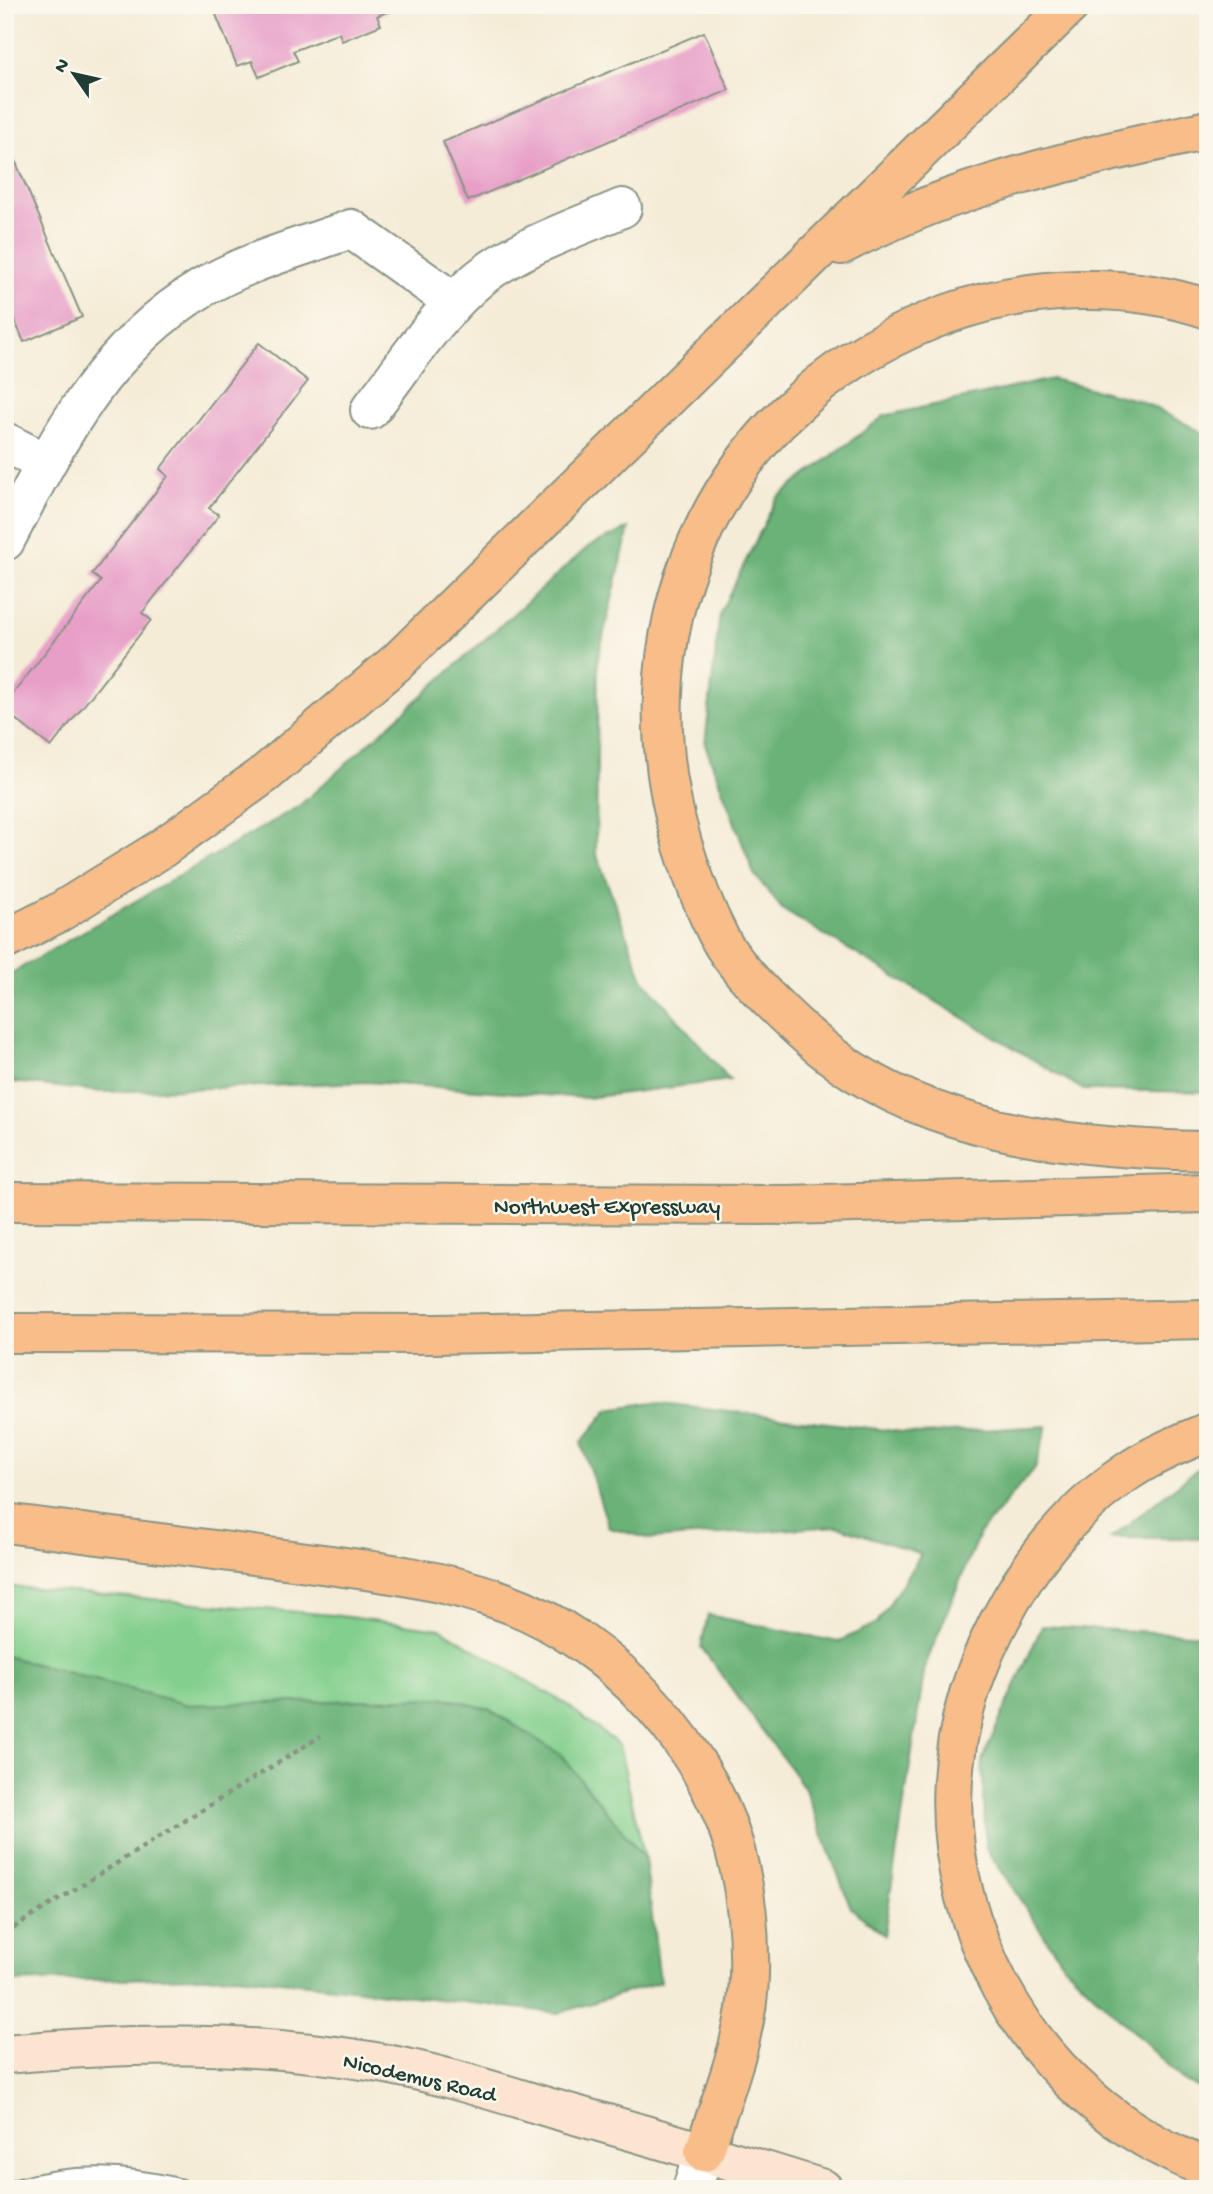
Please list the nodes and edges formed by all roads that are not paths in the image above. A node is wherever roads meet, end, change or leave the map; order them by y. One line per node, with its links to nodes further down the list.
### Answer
1 (1070, 5): 4 (highway)
2 (1208, 130): 4 (highway)
3 (622, 208): 5 (street)
4 (805, 263): 11 (highway)
5 (454, 302): 7 (street); 9 (street)
6 (1208, 309): 12 (highway)
7 (370, 410)
8 (5, 442): 9 (street)
9 (46, 463): 10 (street)
10 (5, 541)
11 (5, 940)
12 (1208, 1151)
13 (1208, 1193): 14 (highway, Northwest Expressway)
14 (5, 1202)
15 (1208, 1320): 16 (highway)
16 (5, 1333)
17 (1208, 1432): 21 (highway)
18 (5, 1522): 20 (highway)
19 (5, 2054): 20 (street, Nicodemus Road)
20 (704, 2152): 24 (street); 25 (street, Nicodemus Road)
21 (1208, 2168)
22 (18, 2189): 23 (lane)
23 (180, 2189)
24 (692, 2189)
25 (822, 2189)

